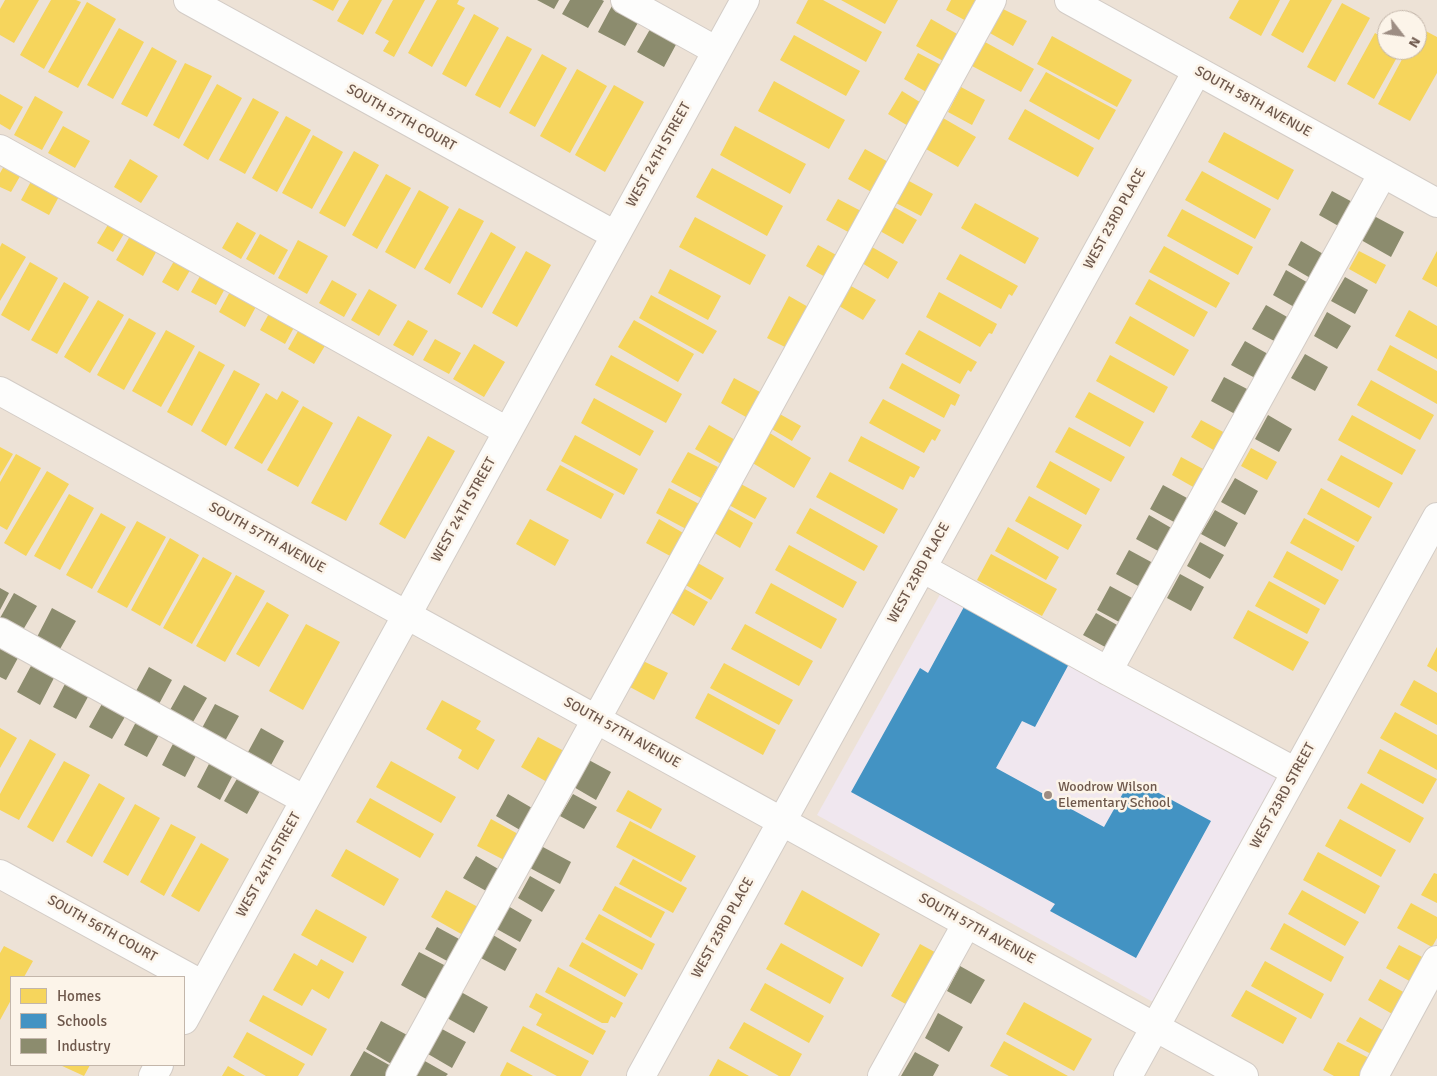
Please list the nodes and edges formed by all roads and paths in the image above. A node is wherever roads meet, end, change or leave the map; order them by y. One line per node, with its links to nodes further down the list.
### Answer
1 (188, 0): 11 (street, SOUTH 57TH COURT)
2 (625, 0): 6 (street)
3 (745, 0): 6 (street, WEST 24TH STREET)
4 (992, 0): 19 (street)
5 (1069, 0): 7 (street, SOUTH 58TH AVENUE)
6 (717, 51): 11 (street, WEST 24TH STREET)
7 (1197, 71): 9 (street, SOUTH 58TH AVENUE); 15 (street, WEST 23RD PLACE)
8 (0, 149): 13 (street)
9 (1383, 173): 10 (street, SOUTH 58TH AVENUE); 18 (street)
10 (1437, 203)
11 (615, 236): 13 (street, WEST 24TH STREET)
12 (0, 390): 16 (street, SOUTH 57TH AVENUE)
13 (508, 431): 16 (street, WEST 24TH STREET)
14 (1437, 517): 20 (street, WEST 23RD STREET)
15 (922, 568): 18 (street); 22 (street, WEST 23RD PLACE)
16 (407, 615): 19 (street, SOUTH 57TH AVENUE); 21 (street, WEST 24TH STREET)
17 (0, 632): 21 (street)
18 (1108, 672): 20 (street)
19 (596, 719): 22 (street, SOUTH 57TH AVENUE); 29 (street)
20 (1296, 772): 28 (street, WEST 23RD STREET)
21 (305, 800): 26 (street, WEST 24TH STREET)
22 (782, 822): 24 (street, SOUTH 57TH AVENUE); 30 (street, WEST 23RD PLACE)
23 (0, 874): 26 (street, SOUTH 56TH COURT)
24 (967, 923): 28 (street, SOUTH 57TH AVENUE); 31 (street)
25 (1437, 960): 34 (street)
26 (203, 985): 27 (street, WEST 24TH STREET)
27 (185, 1018)
28 (1155, 1027): 32 (street, WEST 23RD STREET); 33 (street, SOUTH 57TH AVENUE)
29 (400, 1076)
30 (641, 1076)
31 (882, 1076)
32 (1128, 1076)
33 (1244, 1076)
34 (1374, 1076)

